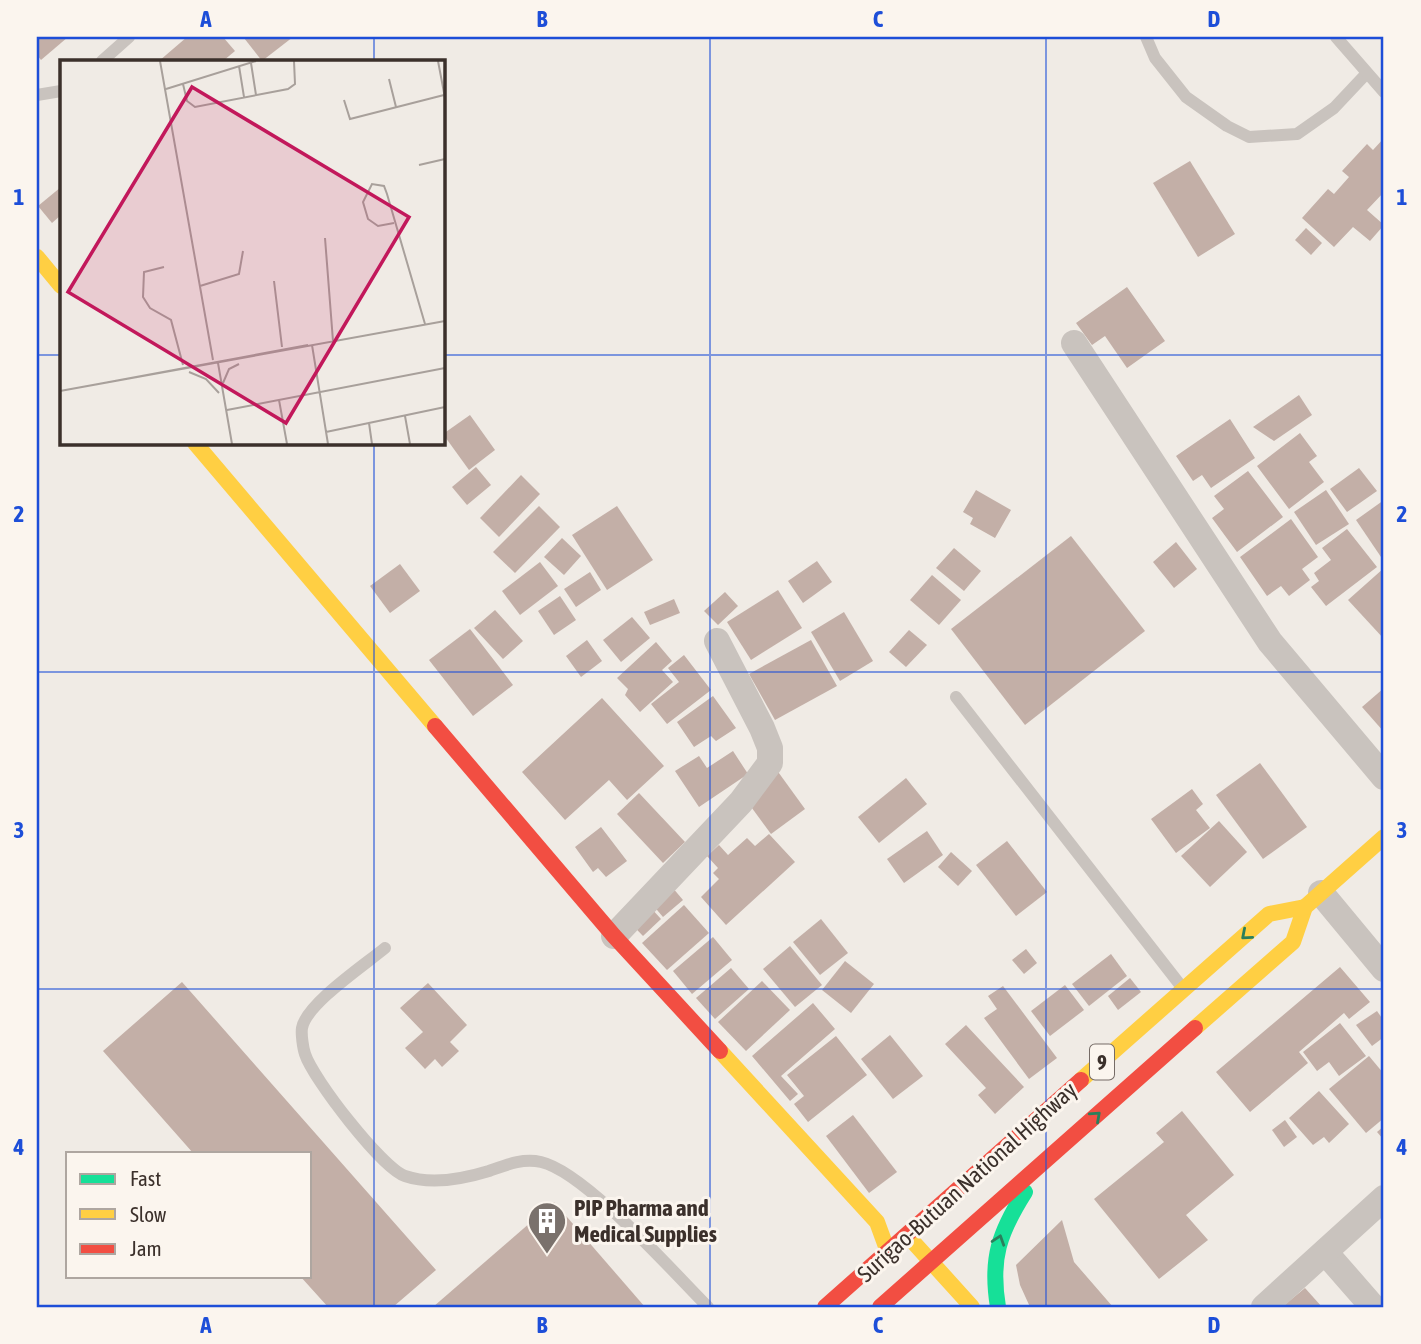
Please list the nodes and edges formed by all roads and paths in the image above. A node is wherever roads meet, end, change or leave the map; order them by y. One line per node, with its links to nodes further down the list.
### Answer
1 (130, 37): 4 (lane)
2 (1146, 37): 5 (lane)
3 (1336, 37): 5 (lane)
4 (103, 60)
5 (1366, 74): 7 (lane)
6 (60, 91): 8 (lane)
7 (1384, 92)
8 (37, 95)
9 (37, 257): 10 (main road)
10 (60, 285)
11 (1074, 343): 15 (street)
12 (196, 444): 18 (main road)
13 (717, 641): 18 (street)
14 (956, 697): 21 (lane)
15 (1384, 777)
16 (1384, 837): 17 (main road, Surigao-Butuan National Highway / 9)
17 (1313, 900): 20 (street); 21 (main road, Surigao-Butuan National Highway / 9, one-way to 21); 22 (main road, Surigao-Butuan National Highway / 9, one-way to 17)
18 (614, 936): 24 (main road)
19 (385, 948): 29 (lane)
20 (1384, 969)
21 (1184, 989): 25 (main road, Surigao-Butuan National Highway / 9)
22 (1045, 1161): 27 (main road, Surigao-Butuan National Highway / 9); 33 (main road, one-way to 22)
23 (1384, 1198): 26 (street)
24 (877, 1222): 25 (main road); 28 (main road)
25 (907, 1235): 27 (main road); 28 (main road, Surigao-Butuan National Highway / 9)
26 (1325, 1252): 34 (street); 35 (street)
27 (931, 1262): 28 (main road, Surigao-Butuan National Highway / 9); 32 (main road)
28 (904, 1270): 30 (main road, Surigao-Butuan National Highway / 9); 31 (main road, Surigao-Butuan National Highway / 9)
29 (708, 1307)
30 (825, 1307)
31 (880, 1307)
32 (972, 1307)
33 (998, 1307)
34 (1264, 1307)
35 (1373, 1307)

